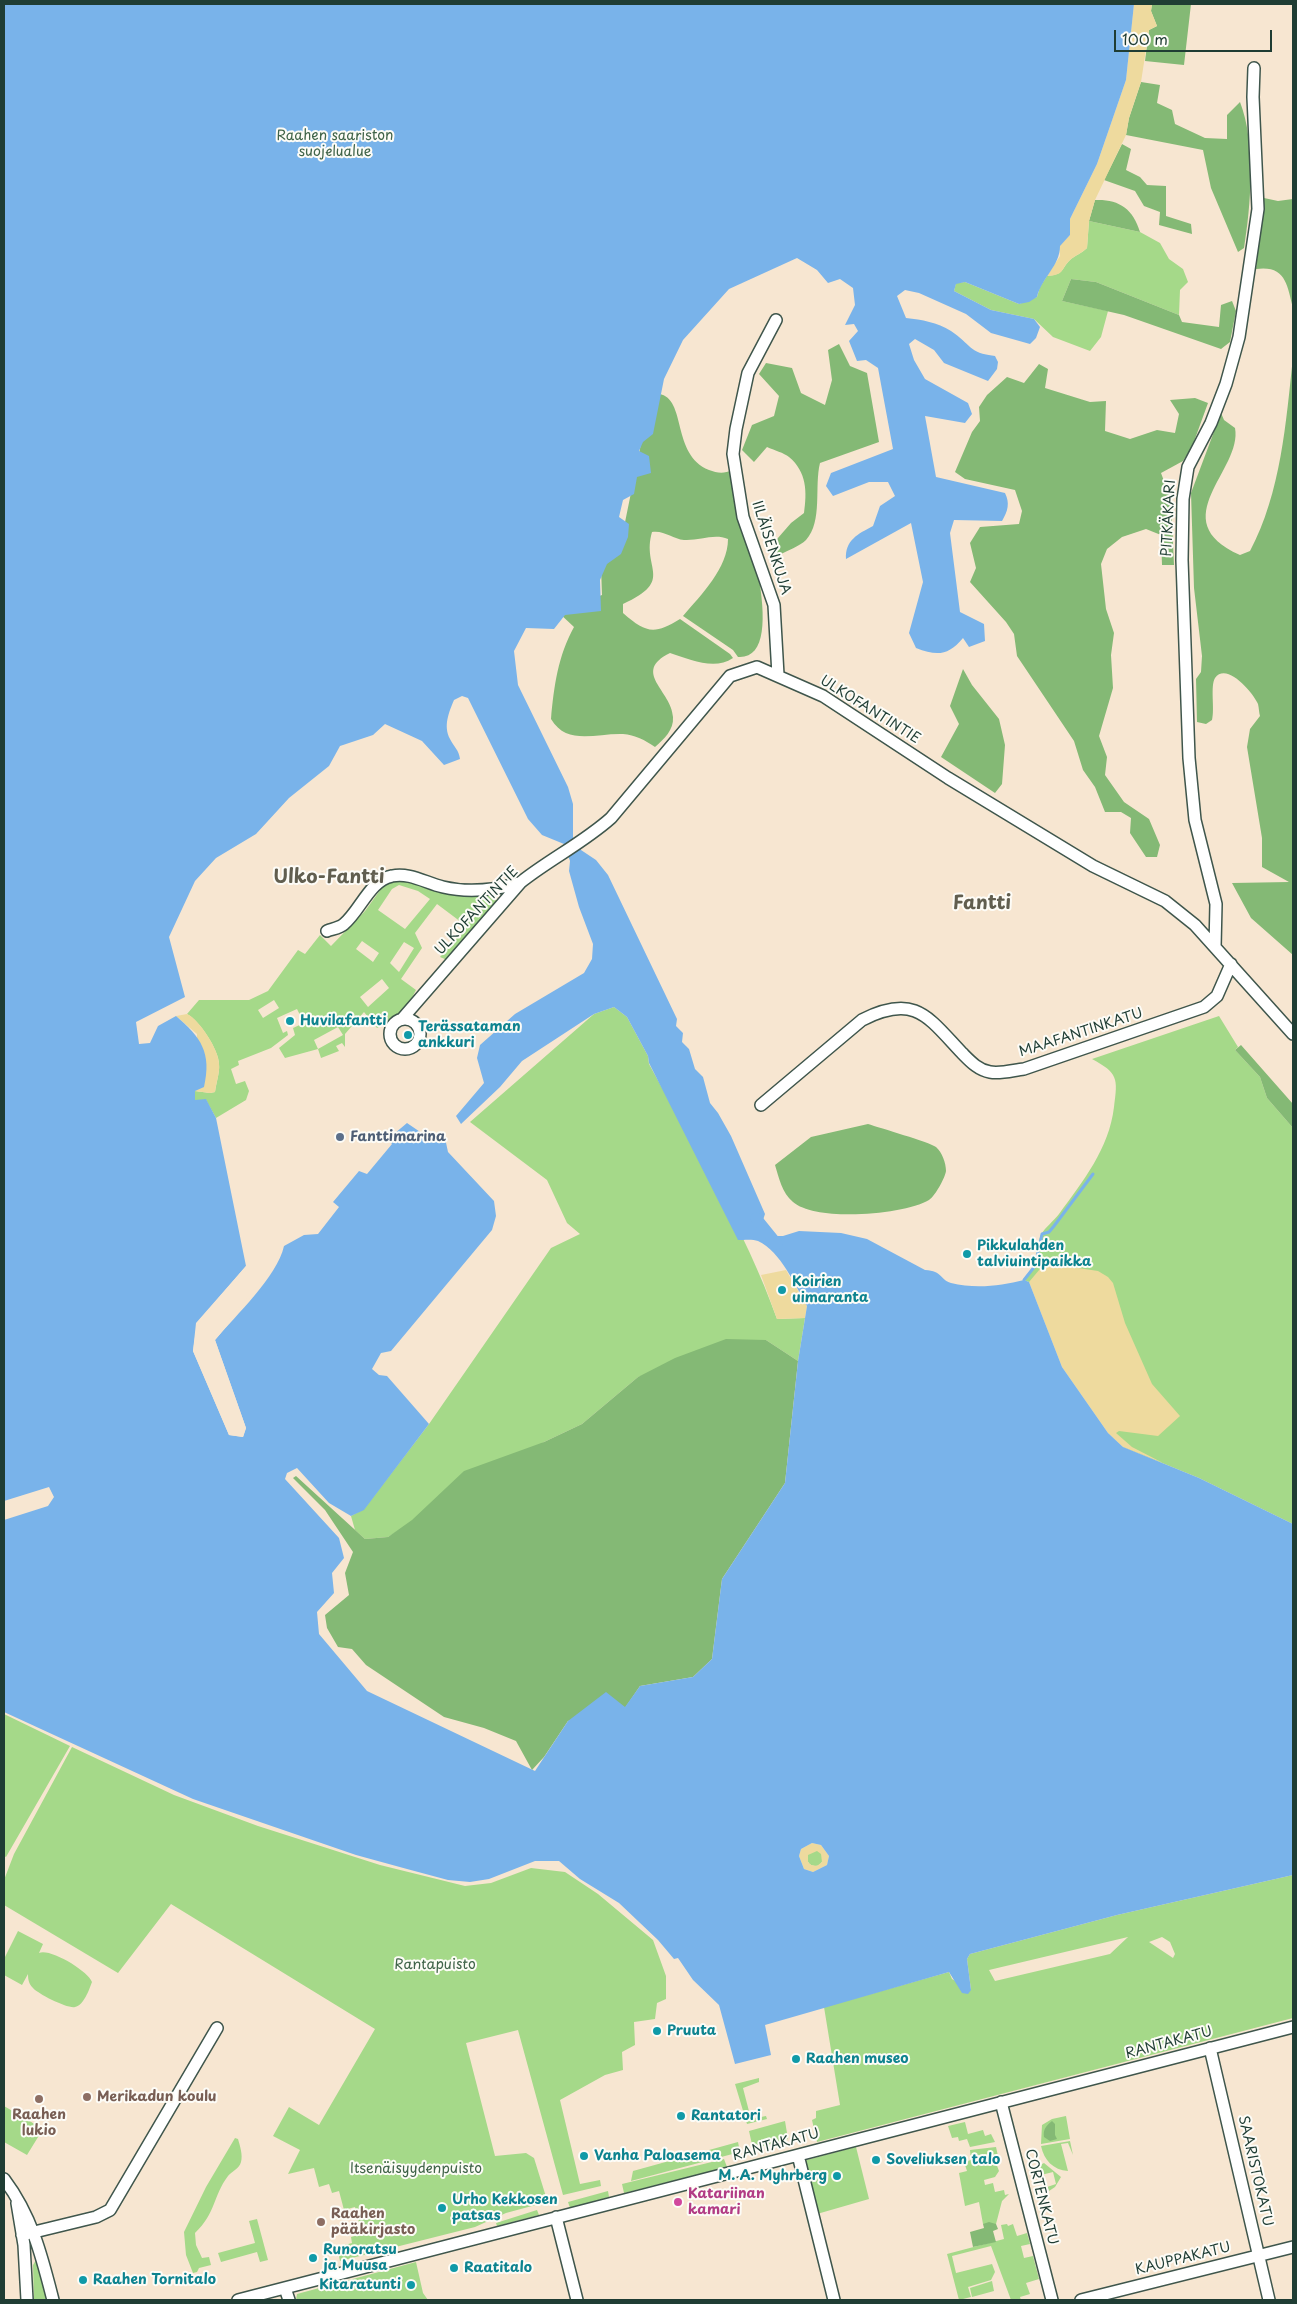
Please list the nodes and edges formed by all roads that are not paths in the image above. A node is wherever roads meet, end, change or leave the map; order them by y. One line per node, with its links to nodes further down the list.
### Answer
1 (1254, 68): 6 (street, PITKÄKARI)
2 (776, 320): 3 (street, IILÄISENKUJA)
3 (778, 674): 4 (street, ULKOFANTINTIE); 6 (street, ULKOFANTINTIE)
4 (521, 882): 5 (street); 8 (street, ULKOFANTINTIE)
5 (326, 932)
6 (1215, 947): 7 (street, ULKOFANTINTIE)
7 (1231, 964): 11 (street, ULKOFANTINTIE); 12 (street, MAAFANTINKATU)
8 (425, 995): 9 (street, ULKOFANTINTIE); 10 (street, ULKOFANTINTIE)
9 (402, 1020): 10 (street); 10 (street, ULKOFANTINTIE)
10 (418, 1027)
11 (1293, 1034)
12 (761, 1105)
13 (1293, 2027): 15 (street, RANTAKATU)
14 (217, 2028): 21 (street)
15 (1210, 2048): 16 (street, RANTAKATU); 24 (street, SAARISTOKATU)
16 (1001, 2102): 17 (street, RANTAKATU); 32 (street, CORTENKATU)
17 (798, 2155): 20 (street, RANTAKATU); 31 (street)
18 (4, 2179): 19 (street)
19 (17, 2202): 21 (street); 22 (street)
20 (556, 2217): 25 (street, RANTAKATU); 30 (street)
21 (34, 2232): 22 (street); 27 (street)
22 (22, 2235): 26 (street)
23 (1293, 2248): 24 (street, KAUPPAKATU)
24 (1260, 2255): 33 (street, KAUPPAKATU); 34 (street, SAARISTOKATU)
25 (285, 2288): 28 (street, RANTAKATU); 29 (street)
26 (26, 2300)
27 (53, 2300)
28 (238, 2300)
29 (288, 2300)
30 (577, 2300)
31 (834, 2300)
32 (1052, 2300)
33 (1081, 2300)
34 (1269, 2300)

